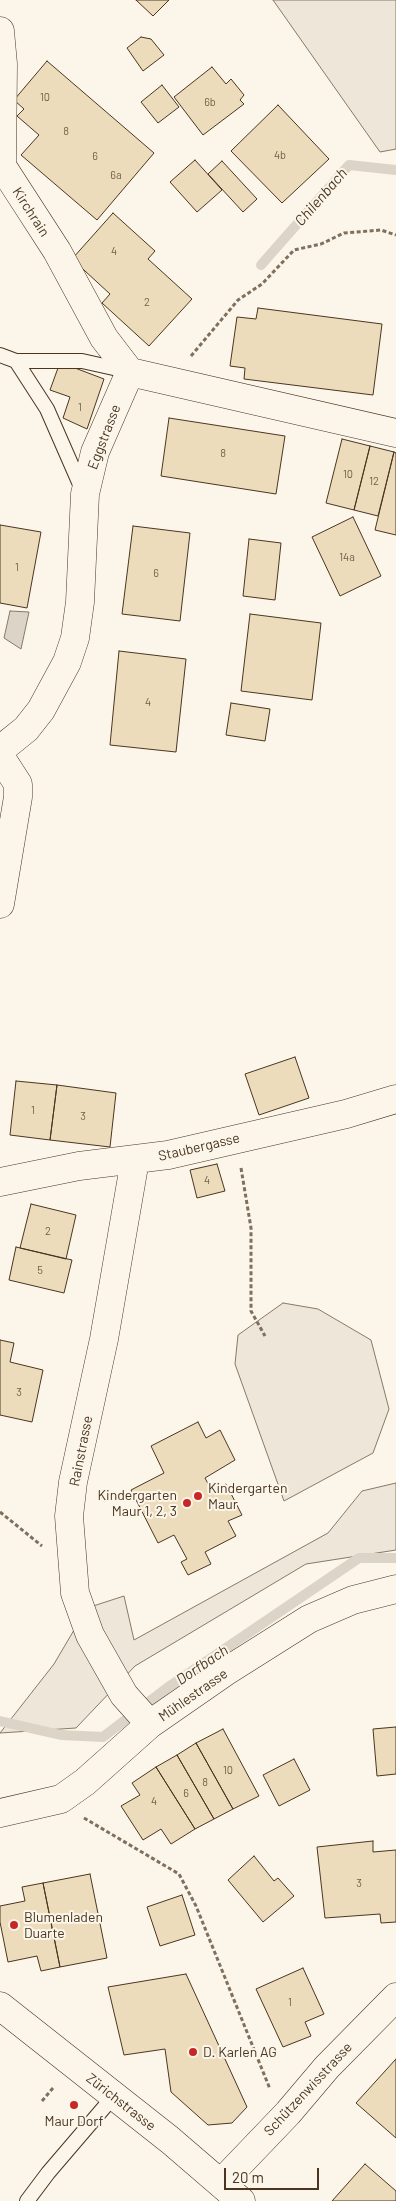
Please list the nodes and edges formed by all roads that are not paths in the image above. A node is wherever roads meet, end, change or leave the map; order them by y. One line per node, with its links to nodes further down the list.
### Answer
1 (0, 31): 2 (street, Kirchrain)
2 (1, 168): 5 (street, Kirchrain)
3 (0, 355): 4 (lane)
4 (16, 361): 5 (lane); 7 (lane)
5 (130, 372): 6 (street); 7 (street, Eggstrasse)
6 (396, 433)
7 (85, 494): 8 (street, Eggstrasse)
8 (0, 750)
9 (0, 756): 10 (street)
10 (0, 904)
11 (396, 1099): 12 (street, Staubergasse)
12 (135, 1160): 13 (street, Staubergasse); 15 (street, Rainstrasse)
13 (0, 1182)
14 (396, 1589): 15 (street, Mühlestrasse)
15 (150, 1724): 16 (street, Mühlestrasse)
16 (0, 1813)
17 (396, 1997): 20 (street, Schützenwisstrasse)
18 (2, 2004): 19 (street, Zürichstrasse)
19 (113, 2097): 20 (street, Zürichstrasse); 21 (lane)
20 (220, 2183): 22 (street, Zürichstrasse)
21 (27, 2201)
22 (241, 2201)

